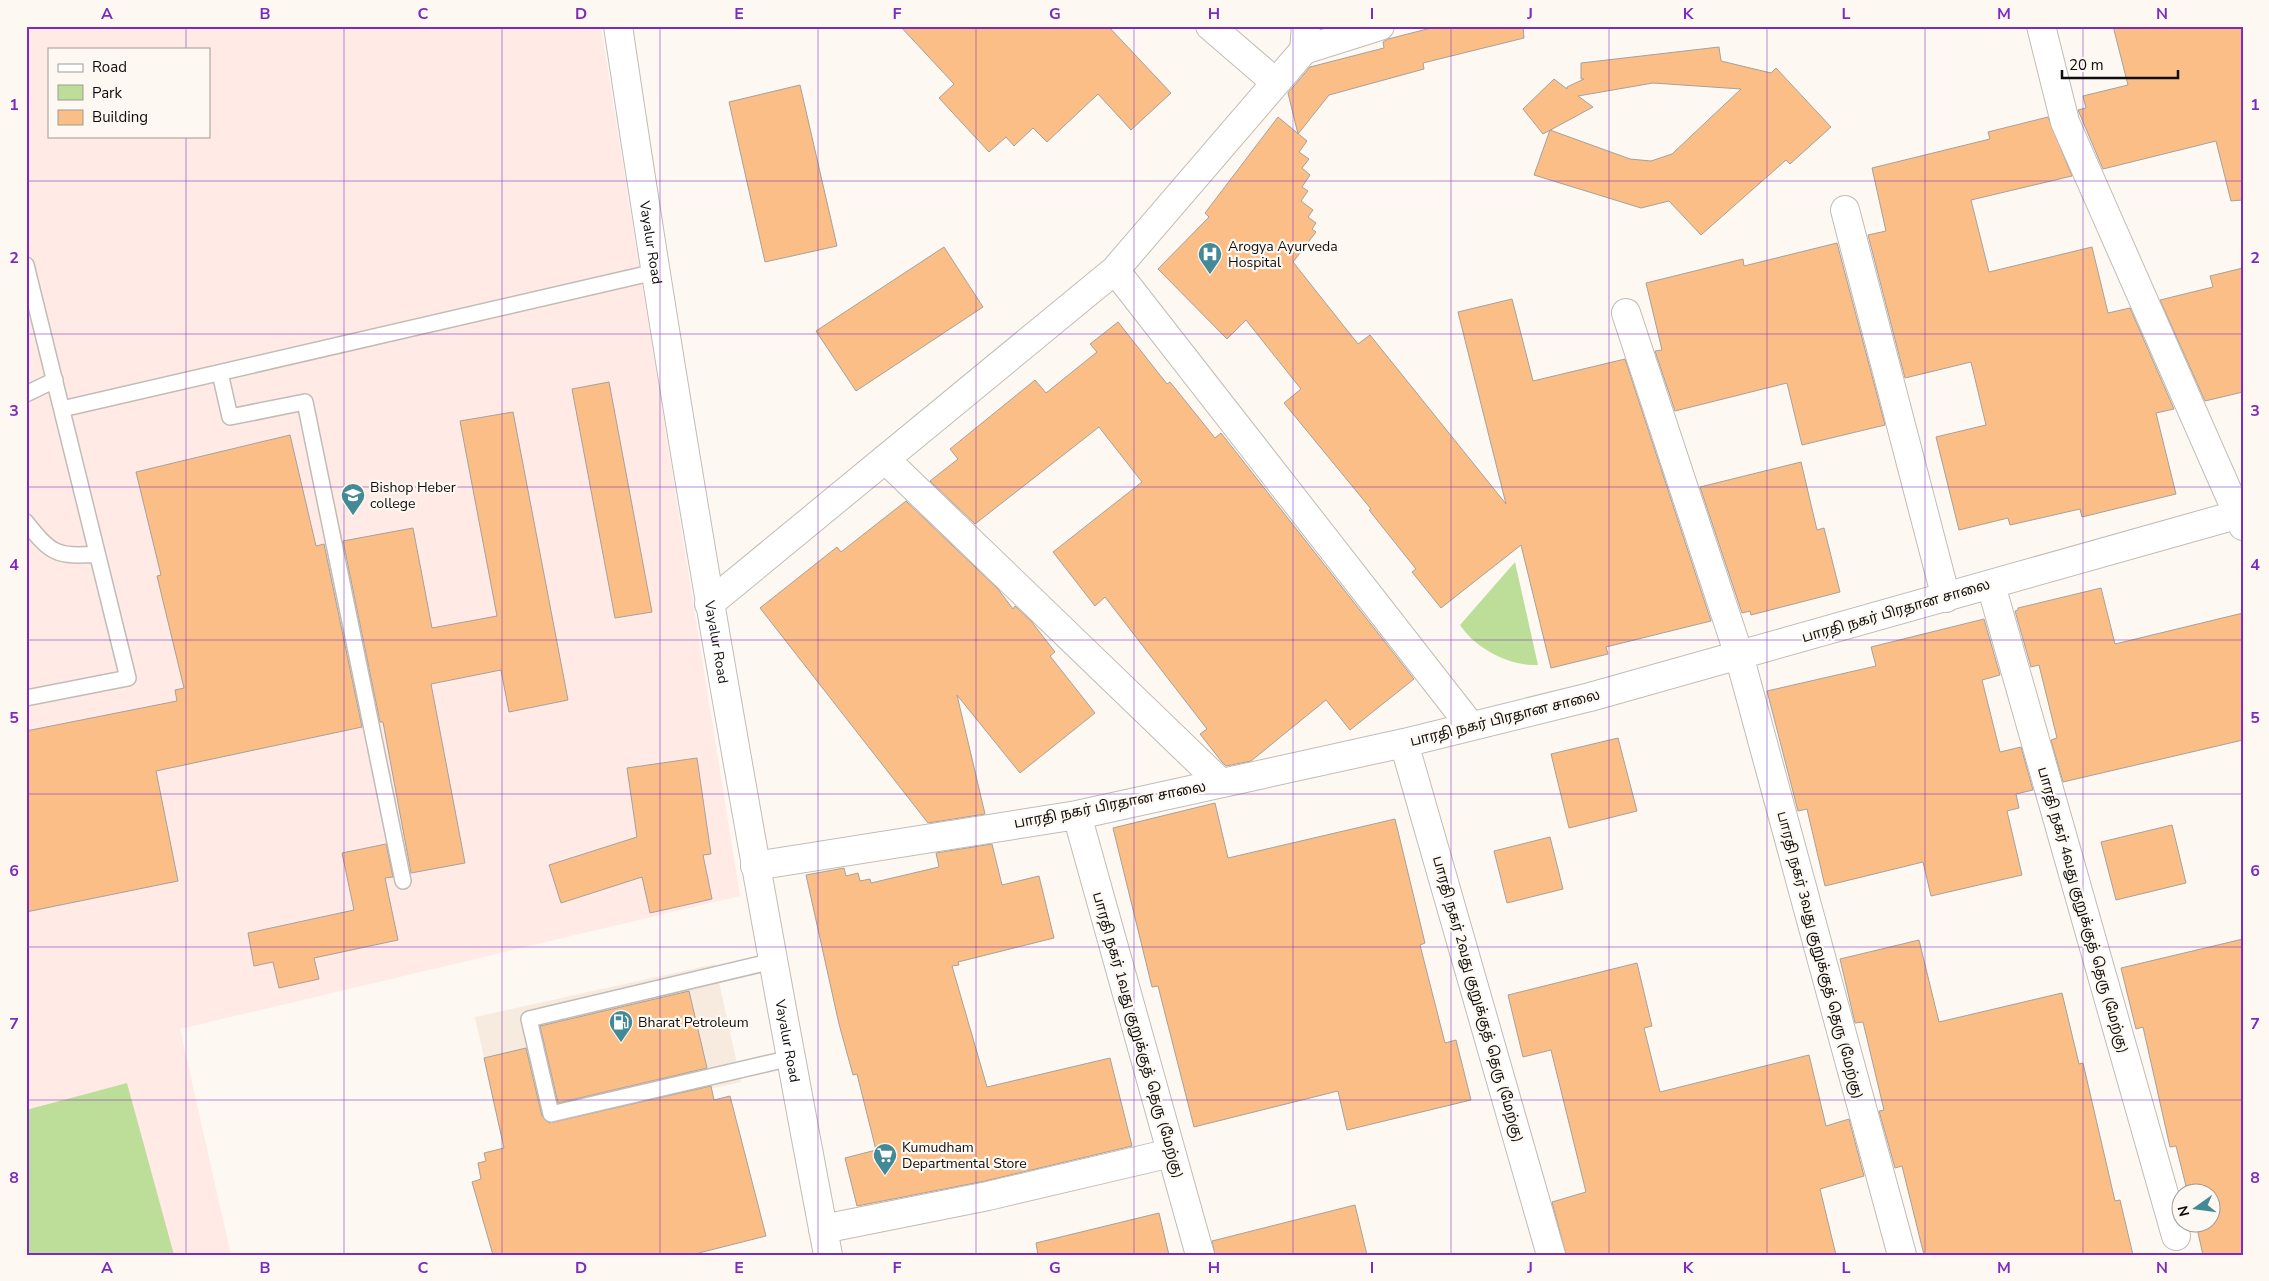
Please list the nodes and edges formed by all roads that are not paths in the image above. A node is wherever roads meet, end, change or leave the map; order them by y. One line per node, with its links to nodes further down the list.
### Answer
1 (618, 26): 10 (street, Vayalur Road)
2 (1210, 26): 6 (street)
3 (1380, 26): 5 (street)
4 (2041, 26): 17 (street)
5 (1305, 38): 6 (street)
6 (1275, 82): 9 (street)
7 (1846, 210): 21 (street)
8 (26, 265): 13 (lane)
9 (1115, 270): 16 (street); 25 (street)
10 (655, 272): 12 (lane); 22 (street, Vayalur Road)
11 (1626, 313): 23 (street, பாரதி நகர் 3வது குறுக்குத் தெரு (மேற்கு))
12 (220, 373): 15 (lane); 30 (lane)
13 (55, 380): 14 (lane); 15 (lane)
14 (26, 394)
15 (62, 409): 19 (lane)
16 (885, 459): 22 (street); 27 (street)
17 (2242, 518): 20 (street, பாரதி நகர் பிரதான சாலை)
18 (26, 522): 19 (lane)
19 (97, 554): 24 (lane)
20 (1991, 585): 21 (street, பாரதி நகர் பிரதான சாலை); 34 (street, பாரதி நகர் 4வது குறுக்குத் தெரு (மேற்கு))
21 (1946, 598): 23 (street, பாரதி நகர் பிரதான சாலை)
22 (709, 604): 29 (street, Vayalur Road)
23 (1739, 655): 25 (street, பாரதி நகர் பிரதான சாலை); 38 (street, பாரதி நகர் 3வது குறுக்குத் தெரு (மேற்கு))
24 (26, 698)
25 (1470, 726): 26 (street, பாரதி நகர் பிரதான சாலை)
26 (1404, 743): 27 (street, பாரதி நகர் பிரதான சாலை); 37 (street, பாரதி நகர் 2வது குறுக்குத் தெரு (மேற்கு))
27 (1221, 783): 28 (street, பாரதி நகர் பிரதான சாலை)
28 (1077, 815): 29 (street, பாரதி நகர் பிரதான சாலை); 33 (street, பாரதி நகர் 1வது குறுக்குத் தெரு (மேற்கு))
29 (755, 866): 31 (street, Vayalur Road)
30 (403, 881)
31 (773, 961): 32 (street, Vayalur Road); 32 (lane)
32 (791, 1058): 35 (street, Vayalur Road)
33 (1171, 1153): 35 (street); 36 (street, பாரதி நகர் 1வது குறுக்குத் தெரு (மேற்கு))
34 (2176, 1236)
35 (826, 1242)
36 (1200, 1255)
37 (1551, 1255)
38 (1902, 1255)

